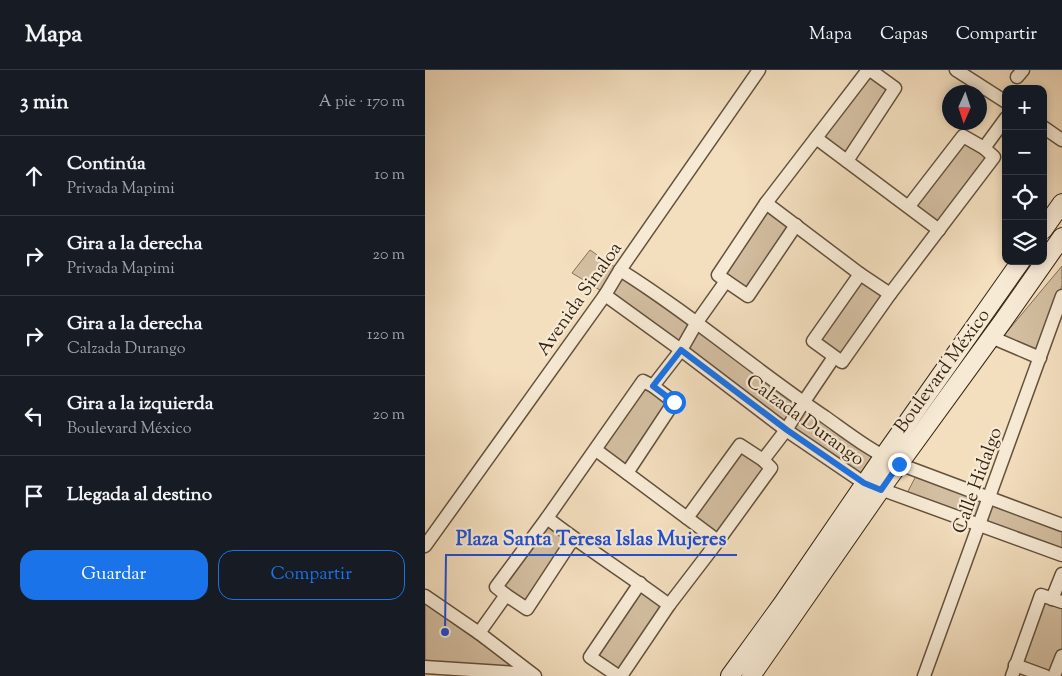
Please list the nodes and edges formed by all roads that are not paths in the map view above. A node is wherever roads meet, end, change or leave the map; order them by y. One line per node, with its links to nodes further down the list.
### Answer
1 (759, 70): 19 (street, Avenida Sinaloa)
2 (956, 70): 4 (street)
3 (873, 71): 7 (street); 10 (street)
4 (1002, 99)
5 (1002, 123): 9 (street)
6 (1047, 130): 8 (street)
7 (816, 138): 10 (street); 12 (street)
8 (1062, 140)
9 (983, 148): 13 (street); 16 (street)
10 (847, 161): 13 (street)
11 (1062, 203): 14 (main road)
12 (766, 204): 15 (street); 21 (street)
13 (909, 206): 16 (street)
14 (1047, 224)
15 (796, 225): 20 (street); 21 (street)
16 (939, 230): 22 (street)
17 (1062, 238): 26 (main road, Boulevard México)
18 (1018, 265): 34 (main road, Boulevard México)
19 (620, 270): 23 (street, Avenida Sinaloa); 25 (street, Calzada Durango)
20 (860, 274): 22 (street); 28 (street)
21 (726, 282): 25 (street)
22 (890, 294): 28 (street)
23 (605, 295): 27 (street, Calzada Durango); 47 (street, Avenida Sinaloa)
24 (1062, 296): 29 (street, Calle Hidalgo)
25 (697, 322): 27 (street); 31 (street, Calzada Durango)
26 (991, 337): 29 (street); 36 (main road, Boulevard México)
27 (681, 350): 30 (street); 32 (street, Calzada Durango)
28 (834, 357): 31 (street)
29 (1040, 358): 40 (street, Calle Hidalgo)
30 (653, 386): 33 (street); 37 (street)
31 (803, 402): 32 (street); 34 (street, Calzada Durango)
32 (787, 430): 35 (street); 38 (street, Calzada Durango)
33 (596, 450): 37 (street); 41 (street)
34 (883, 457): 36 (street, Calzada Durango); 38 (main road, Boulevard México)
35 (763, 460): 42 (street); 46 (street)
36 (899, 464): 39 (main road, Boulevard México); 40 (street, Calzada Durango)
37 (627, 473): 42 (street)
38 (864, 483): 39 (street, Calzada Durango); 61 (main road, Boulevard México)
39 (881, 490): 44 (street, Calzada Durango); 62 (main road, Boulevard México)
40 (989, 498): 43 (street, Calzada Durango); 44 (street, Calle Hidalgo)
41 (547, 518): 45 (street); 52 (street)
42 (687, 518): 46 (street)
43 (1062, 524)
44 (979, 525): 48 (street, Calzada Durango); 63 (street, Calle Hidalgo)
45 (573, 538): 50 (street); 52 (street)
46 (718, 541): 54 (street)
47 (425, 546)
48 (1062, 554)
49 (1062, 574): 53 (street)
50 (641, 584): 54 (street); 60 (street)
51 (425, 596): 55 (street)
52 (506, 596): 55 (street)
53 (1057, 600): 58 (street)
54 (669, 605): 60 (street)
55 (479, 633): 59 (street)
56 (1062, 656): 65 (street)
57 (425, 667): 59 (street)
58 (1013, 670): 64 (street)
59 (533, 675)
60 (615, 675)
61 (730, 676)
62 (751, 676)
63 (924, 676)
64 (1045, 676)
65 (1054, 676)

